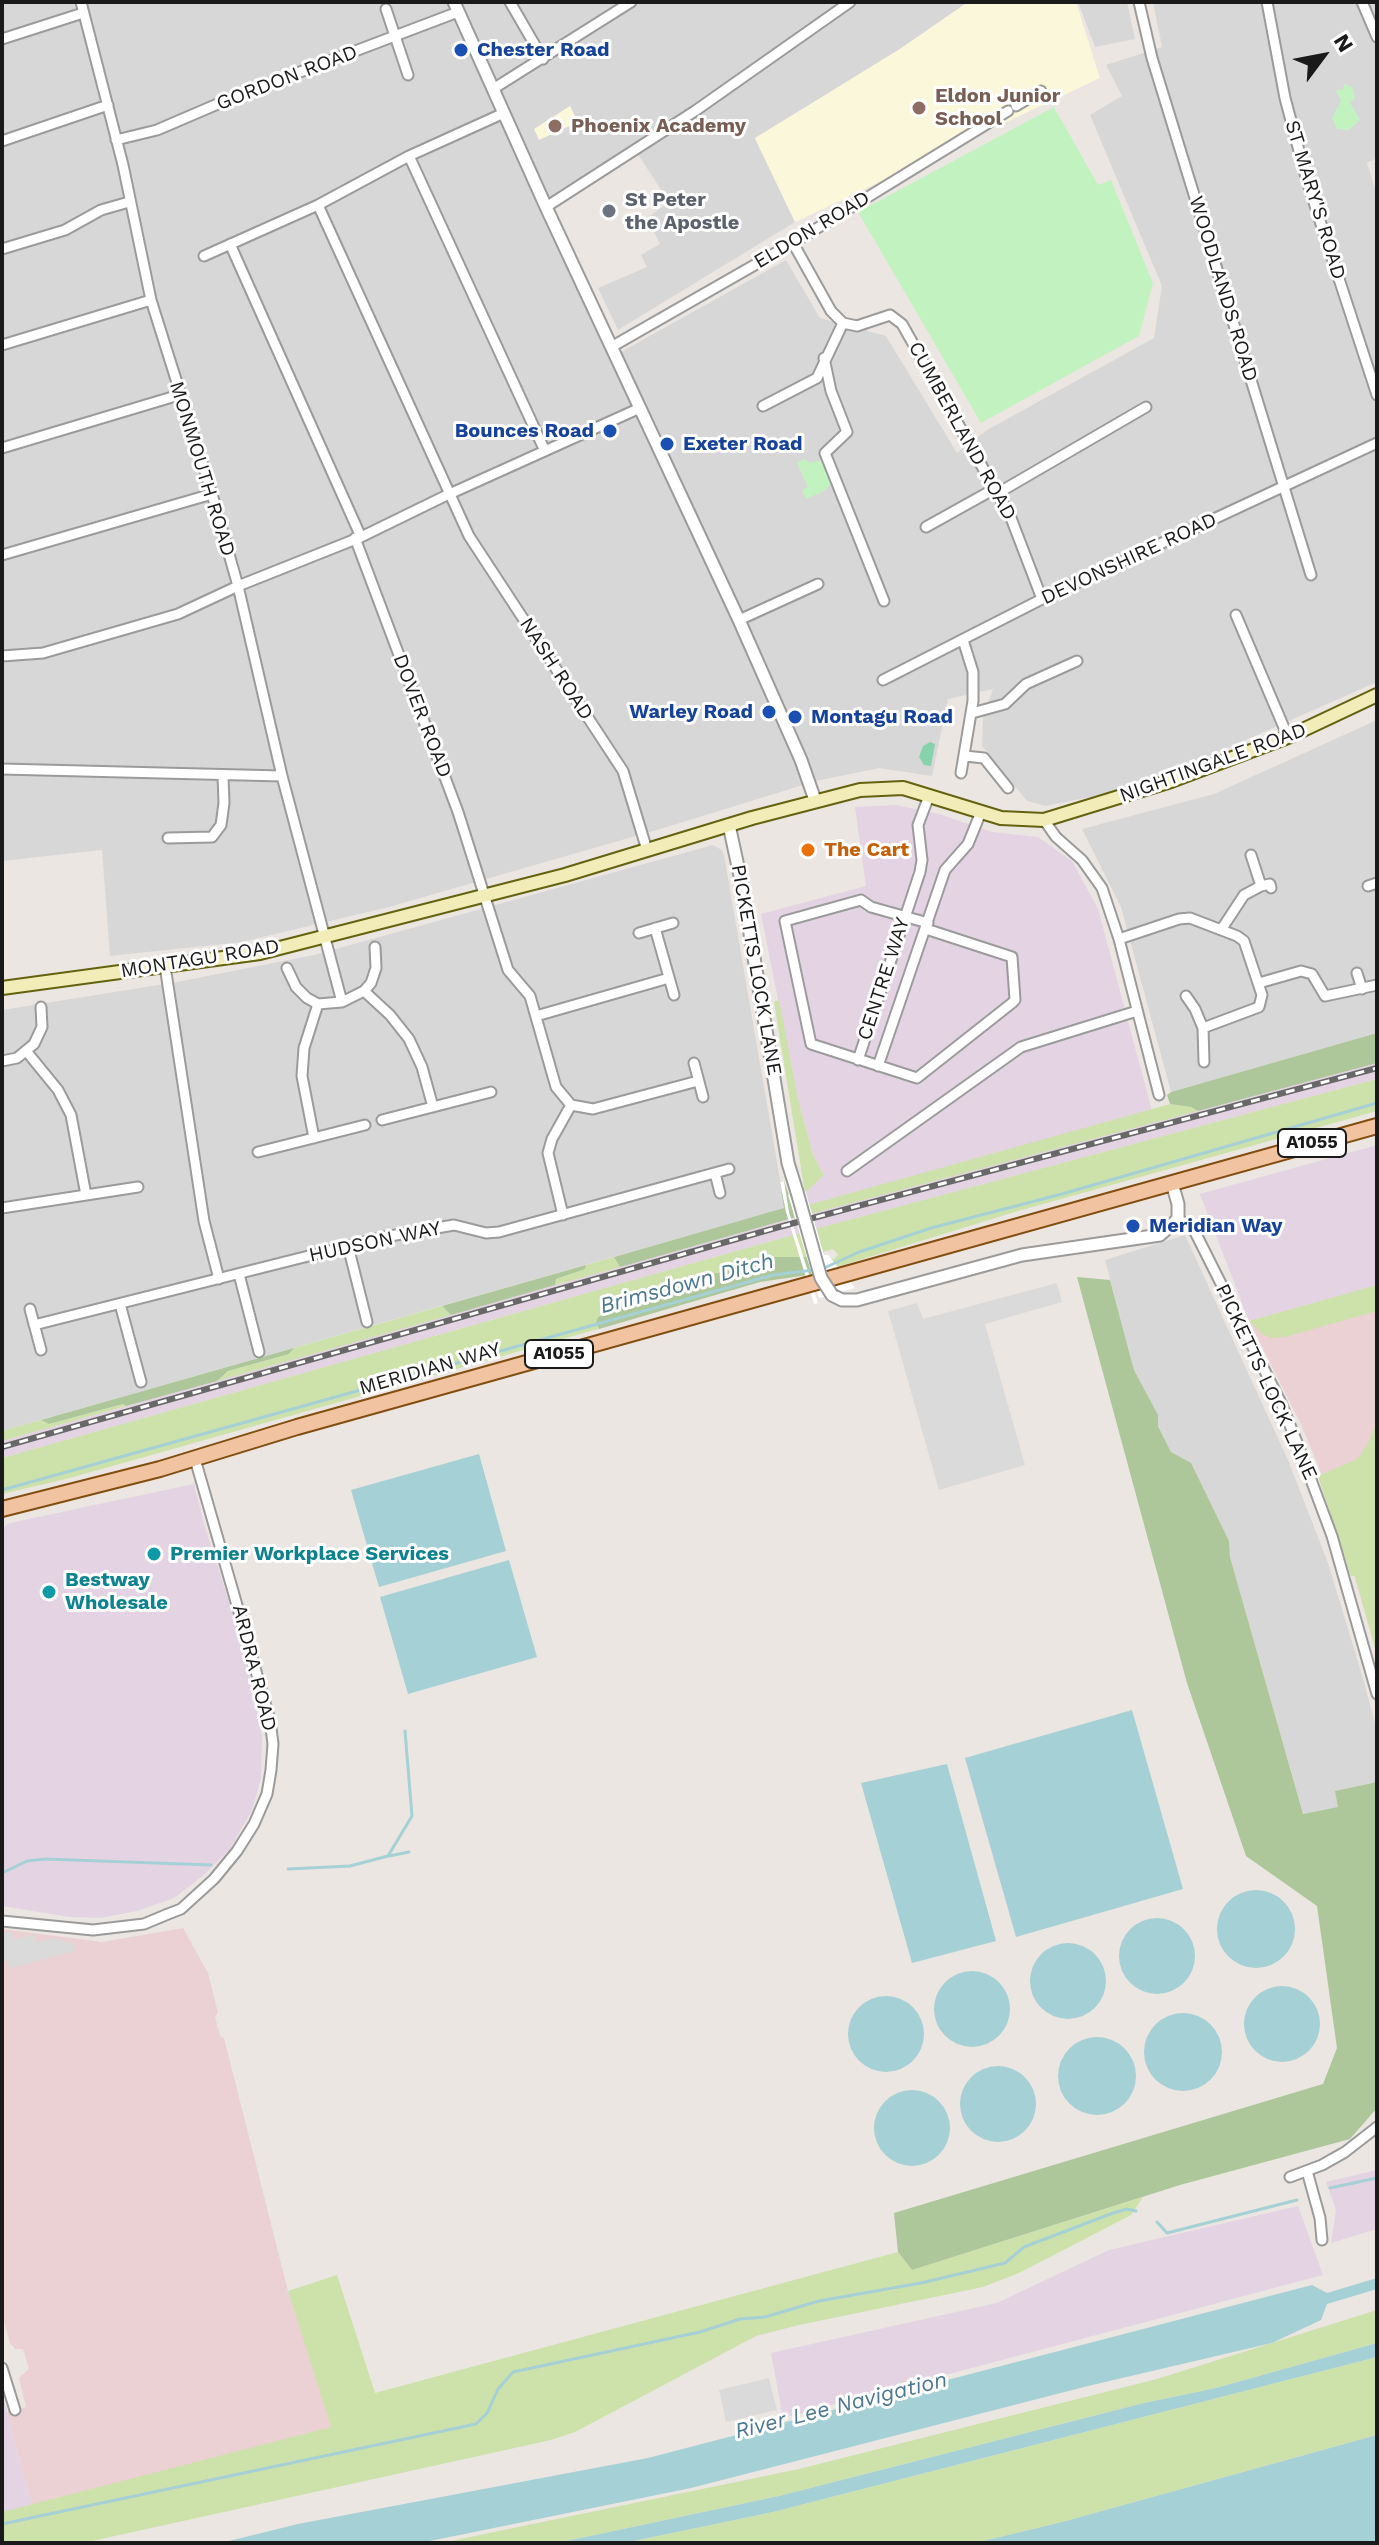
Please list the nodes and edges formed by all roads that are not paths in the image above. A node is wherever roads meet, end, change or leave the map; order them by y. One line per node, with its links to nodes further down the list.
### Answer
1 (81, 2): 10 (street, MONMOUTH ROAD)
2 (510, 2): 14 (street)
3 (631, 2): 14 (street)
4 (850, 2): 25 (street)
5 (1139, 2): 43 (street, WOODLANDS ROAD)
6 (1267, 2): 36 (street, ST MARY'S ROAD)
7 (1362, 2): 12 (street)
8 (456, 7): 11 (street, GORDON ROAD); 16 (street)
9 (386, 9): 11 (street)
10 (83, 13): 13 (street); 18 (street, MONMOUTH ROAD)
11 (396, 36): 15 (street); 20 (street, GORDON ROAD)
12 (1377, 37)
13 (2, 39)
14 (543, 59): 16 (street)
15 (408, 75)
16 (493, 89): 19 (street)
17 (1041, 91): 26 (street, ELDON ROAD)
18 (108, 105): 20 (street, MONMOUTH ROAD); 21 (street)
19 (504, 113): 22 (street); 25 (street)
20 (116, 140): 23 (street, MONMOUTH ROAD)
21 (2, 141)
22 (409, 156): 24 (street); 42 (street)
23 (129, 202): 28 (street); 30 (street, MONMOUTH ROAD)
24 (318, 205): 27 (street); 46 (street, NASH ROAD)
25 (546, 207): 33 (street)
26 (793, 243): 31 (street); 33 (street, ELDON ROAD)
27 (230, 244): 29 (street); 48 (street, DOVER ROAD)
28 (2, 249)
29 (204, 256)
30 (151, 300): 32 (street); 35 (street, MONMOUTH ROAD)
31 (843, 323): 34 (street); 44 (street, CUMBERLAND ROAD)
32 (2, 345)
33 (613, 346): 39 (street)
34 (824, 358): 37 (street); 54 (street)
35 (179, 395): 41 (street); 45 (street, MONMOUTH ROAD)
36 (1377, 395)
37 (763, 406)
38 (1146, 407): 44 (street)
39 (640, 408): 42 (street); 56 (street)
40 (1377, 443): 43 (street, DEVONSHIRE ROAD)
41 (2, 448)
42 (545, 451): 46 (street)
43 (1284, 487): 50 (street, WOODLANDS ROAD); 53 (street, DEVONSHIRE ROAD)
44 (997, 490): 47 (street); 53 (street, CUMBERLAND ROAD)
45 (212, 494): 49 (street); 52 (street, MONMOUTH ROAD)
46 (449, 494): 48 (street); 76 (street, NASH ROAD)
47 (926, 527)
48 (358, 537): 52 (street); 78 (street, DOVER ROAD)
49 (2, 555)
50 (1311, 575)
51 (818, 584): 56 (street)
52 (238, 586): 58 (street); 68 (street, MONMOUTH ROAD)
53 (1042, 599): 57 (street, DEVONSHIRE ROAD)
54 (884, 601)
55 (1236, 615): 63 (street)
56 (739, 620): 71 (street)
57 (963, 640): 60 (street, DEVONSHIRE ROAD); 62 (street)
58 (2, 656)
59 (1077, 661): 62 (street)
60 (883, 680)
61 (1377, 695): 63 (main road, NIGHTINGALE ROAD)
62 (972, 713): 64 (street)
63 (1288, 737): 73 (main road, NIGHTINGALE ROAD)
64 (965, 756): 66 (street); 69 (street)
65 (2, 769): 67 (street)
66 (961, 773)
67 (223, 776): 68 (street); 75 (street)
68 (282, 776): 85 (street, MONMOUTH ROAD)
69 (1008, 788)
70 (929, 796): 71 (main road, MONTAGU ROAD); 72 (main road, MONTAGU ROAD); 79 (street, CENTRE WAY)
71 (815, 800): 74 (main road, MONTAGU ROAD)
72 (981, 812): 73 (main road, MONTAGU ROAD); 81 (street, CENTRE WAY)
73 (1044, 820): 86 (street)
74 (729, 825): 76 (main road, MONTAGU ROAD); 131 (street, PICKETTS LOCK LANE, bridge)
75 (168, 838)
76 (647, 850): 78 (main road, MONTAGU ROAD)
77 (1251, 855): 83 (street)
78 (485, 895): 85 (main road, MONTAGU ROAD); 103 (street, DOVER ROAD)
79 (904, 916): 81 (street); 107 (street, CENTRE WAY); 107 (street)
80 (673, 923): 82 (street)
81 (927, 926): 110 (street, CENTRE WAY); 110 (street)
82 (655, 928): 84 (street); 91 (street)
83 (1221, 930): 86 (street); 92 (street)
84 (639, 933)
85 (325, 936): 88 (main road, MONTAGU ROAD); 99 (street, MONMOUTH ROAD)
86 (1119, 939): 102 (street)
87 (375, 947): 96 (street)
88 (165, 966): 94 (main road, MONTAGU ROAD); 134 (street)
89 (287, 968): 100 (street)
90 (1357, 973): 95 (street)
91 (669, 978): 97 (street); 103 (street)
92 (1259, 983): 95 (street); 104 (street)
93 (1377, 985): 95 (street)
94 (2, 988)
95 (1362, 989)
96 (364, 991): 99 (street); 116 (street)
97 (674, 995)
98 (1186, 996): 104 (street)
99 (342, 1002): 100 (street)
100 (318, 1004): 120 (street)
101 (41, 1007): 105 (street)
102 (1137, 1011): 113 (street); 123 (street)
103 (536, 1016): 115 (street, DOVER ROAD)
104 (1203, 1028): 108 (street)
105 (27, 1052): 106 (street); 128 (street)
106 (3, 1058)
107 (858, 1060): 110 (street, CENTRE WAY)
108 (1204, 1062)
109 (694, 1063): 111 (street)
110 (878, 1066)
111 (698, 1081): 114 (street); 115 (street)
112 (491, 1092): 116 (street)
113 (1159, 1095)
114 (703, 1097)
115 (571, 1105): 130 (street)
116 (433, 1107): 117 (street)
117 (382, 1120)
118 (365, 1125): 120 (street)
119 (1377, 1126): 125 (main road, MERIDIAN WAY / A1055)
120 (314, 1138): 121 (street)
121 (258, 1152)
122 (729, 1169): 124 (street, HUDSON WAY)
123 (847, 1171)
124 (715, 1173): 127 (street); 130 (street, HUDSON WAY)
125 (1172, 1183): 131 (street); 142 (main road, MERIDIAN WAY / A1055)
126 (138, 1187): 128 (street)
127 (720, 1193)
128 (86, 1195): 129 (street)
129 (2, 1208)
130 (563, 1215): 132 (street, HUDSON WAY)
131 (1178, 1219): 144 (street, PICKETTS LOCK LANE)
132 (348, 1246): 133 (street, HUDSON WAY); 137 (street)
133 (239, 1274): 134 (street, HUDSON WAY); 140 (street)
134 (219, 1279): 135 (street, HUDSON WAY)
135 (120, 1304): 138 (street, HUDSON WAY); 141 (street)
136 (30, 1309): 138 (street)
137 (367, 1322)
138 (34, 1325): 139 (street)
139 (41, 1350)
140 (259, 1352)
141 (141, 1382)
142 (195, 1459): 143 (main road, MERIDIAN WAY / A1055); 145 (street, ARDRA ROAD)
143 (2, 1509)
144 (1377, 1694)
145 (2, 1921)
146 (1377, 2127): 147 (street)
147 (1307, 2171): 148 (street); 149 (street)
148 (1290, 2177)
149 (1322, 2240)
150 (2, 2368): 151 (street)
151 (15, 2410)

